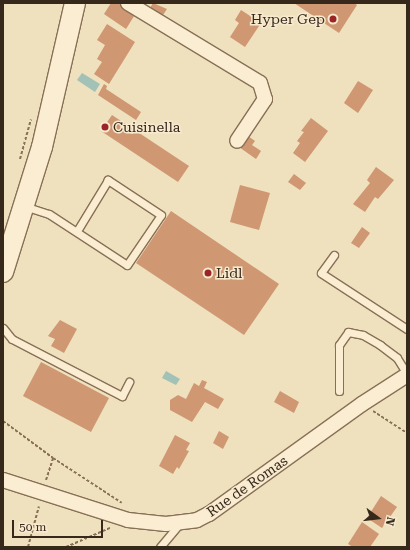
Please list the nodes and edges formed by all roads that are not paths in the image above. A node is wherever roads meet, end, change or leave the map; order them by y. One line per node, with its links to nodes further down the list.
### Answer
1 (76, 3): 4 (main road)
2 (128, 3): 3 (street)
3 (237, 141)
4 (24, 206): 5 (lane); 7 (main road)
5 (77, 231): 5 (lane)
6 (334, 255): 9 (lane)
7 (3, 272)
8 (3, 328): 11 (lane)
9 (407, 329)
10 (407, 374): 12 (lane); 16 (street, Rue de Romas)
11 (129, 382)
12 (339, 391)
13 (3, 480): 15 (street, Rue de Romas)
14 (3, 486): 15 (street)
15 (22, 486): 16 (street, Rue de Romas)
16 (180, 523): 17 (lane)
17 (160, 547)

